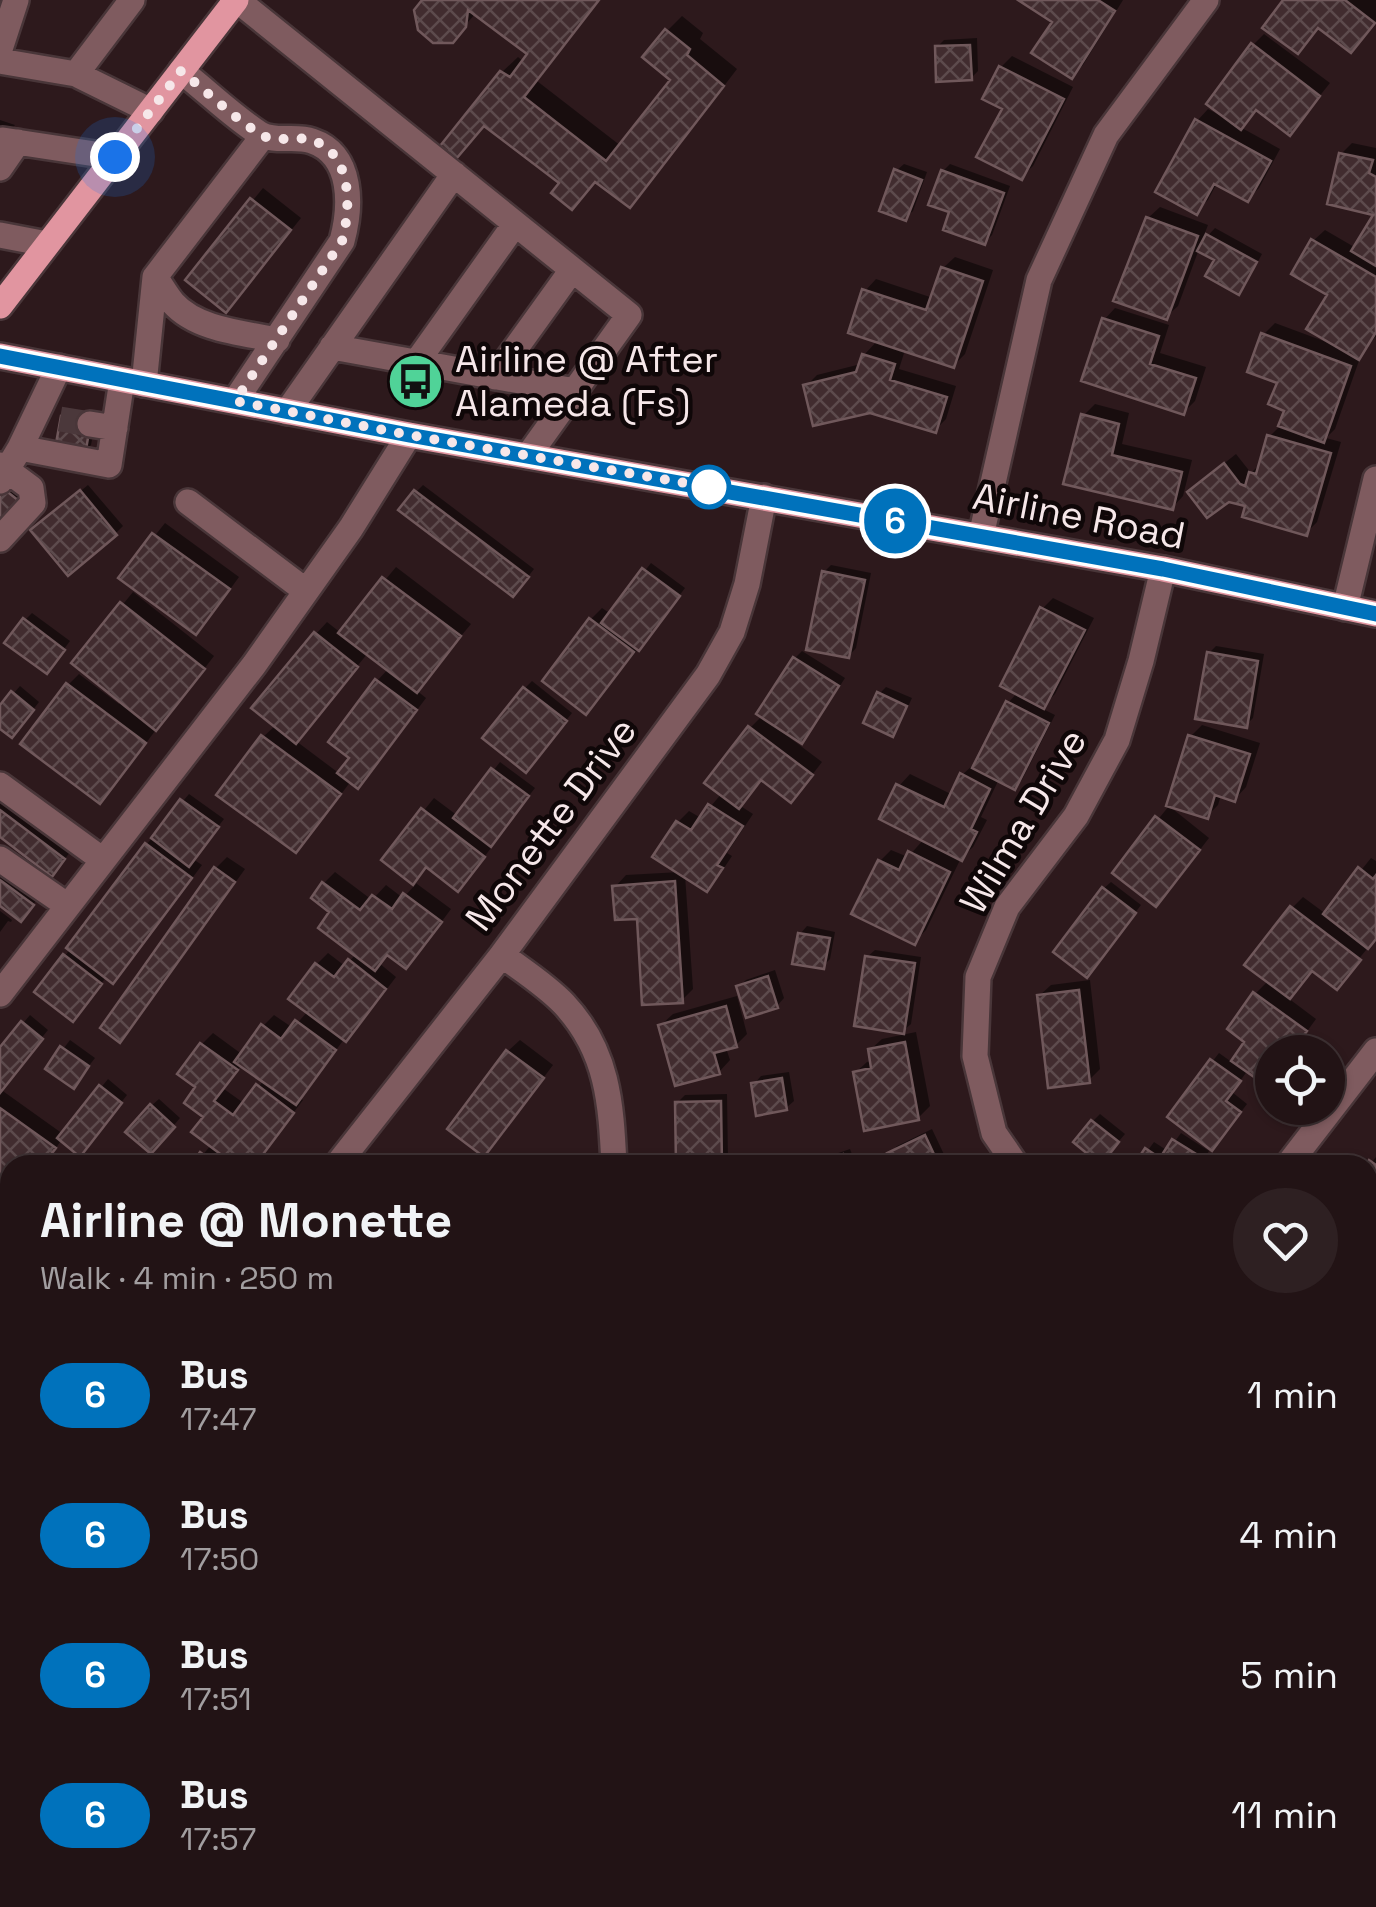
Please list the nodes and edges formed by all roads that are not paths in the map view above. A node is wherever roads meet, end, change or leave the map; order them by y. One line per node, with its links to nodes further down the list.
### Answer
1 (16, 0): 6 (street)
2 (99, 0): 5 (street)
3 (236, 0): 8 (main road); 14 (street)
4 (1206, 0): 37 (street)
5 (126, 8): 9 (street)
6 (0, 50)
7 (0, 61): 9 (street)
8 (181, 71): 10 (main road); 11 (street)
9 (76, 74): 10 (street)
10 (150, 111): 12 (main road)
11 (263, 136): 19 (street); 21 (street)
12 (115, 157): 13 (street); 17 (main road)
13 (0, 168)
14 (454, 174): 15 (street); 22 (street)
15 (515, 224): 18 (street); 24 (street)
16 (0, 235): 17 (street)
17 (47, 244): 20 (main road)
18 (572, 270): 26 (street); 28 (street)
19 (156, 276): 21 (street); 27 (street)
20 (0, 306)
21 (276, 340): 29 (street)
22 (332, 347): 24 (street); 30 (street)
23 (0, 356): 25 (main road, Airline Road)
24 (416, 363): 26 (street)
25 (60, 368): 27 (main road, Airline Road); 33 (street)
26 (495, 377): 28 (street)
27 (133, 382): 29 (main road, Airline Road); 33 (street)
28 (574, 391): 32 (street)
29 (235, 401): 30 (main road, Airline Road)
30 (288, 412): 31 (main road, Airline Road)
31 (409, 435): 32 (main road, Airline Road); 40 (street)
32 (528, 456): 35 (main road, Airline Road)
33 (7, 466): 38 (street)
34 (1376, 479): 41 (street)
35 (764, 497): 37 (main road, Airline Road); 47 (street, Monette Drive)
36 (188, 502): 40 (street)
37 (981, 536): 39 (main road, Airline Road)
38 (0, 538)
39 (1163, 569): 41 (main road, Airline Road); 52 (street, Wilma Drive)
40 (306, 592): 45 (street)
41 (1345, 608): 42 (main road, Airline Road)
42 (1376, 614)
43 (0, 785): 45 (street)
44 (0, 858): 46 (street)
45 (103, 860): 46 (street)
46 (68, 906): 48 (street)
47 (502, 954): 50 (street, Monette Drive); 51 (street)
48 (0, 994)
49 (1376, 1051): 53 (street)
50 (344, 1155)
51 (614, 1155)
52 (1009, 1155)
53 (1296, 1155)

